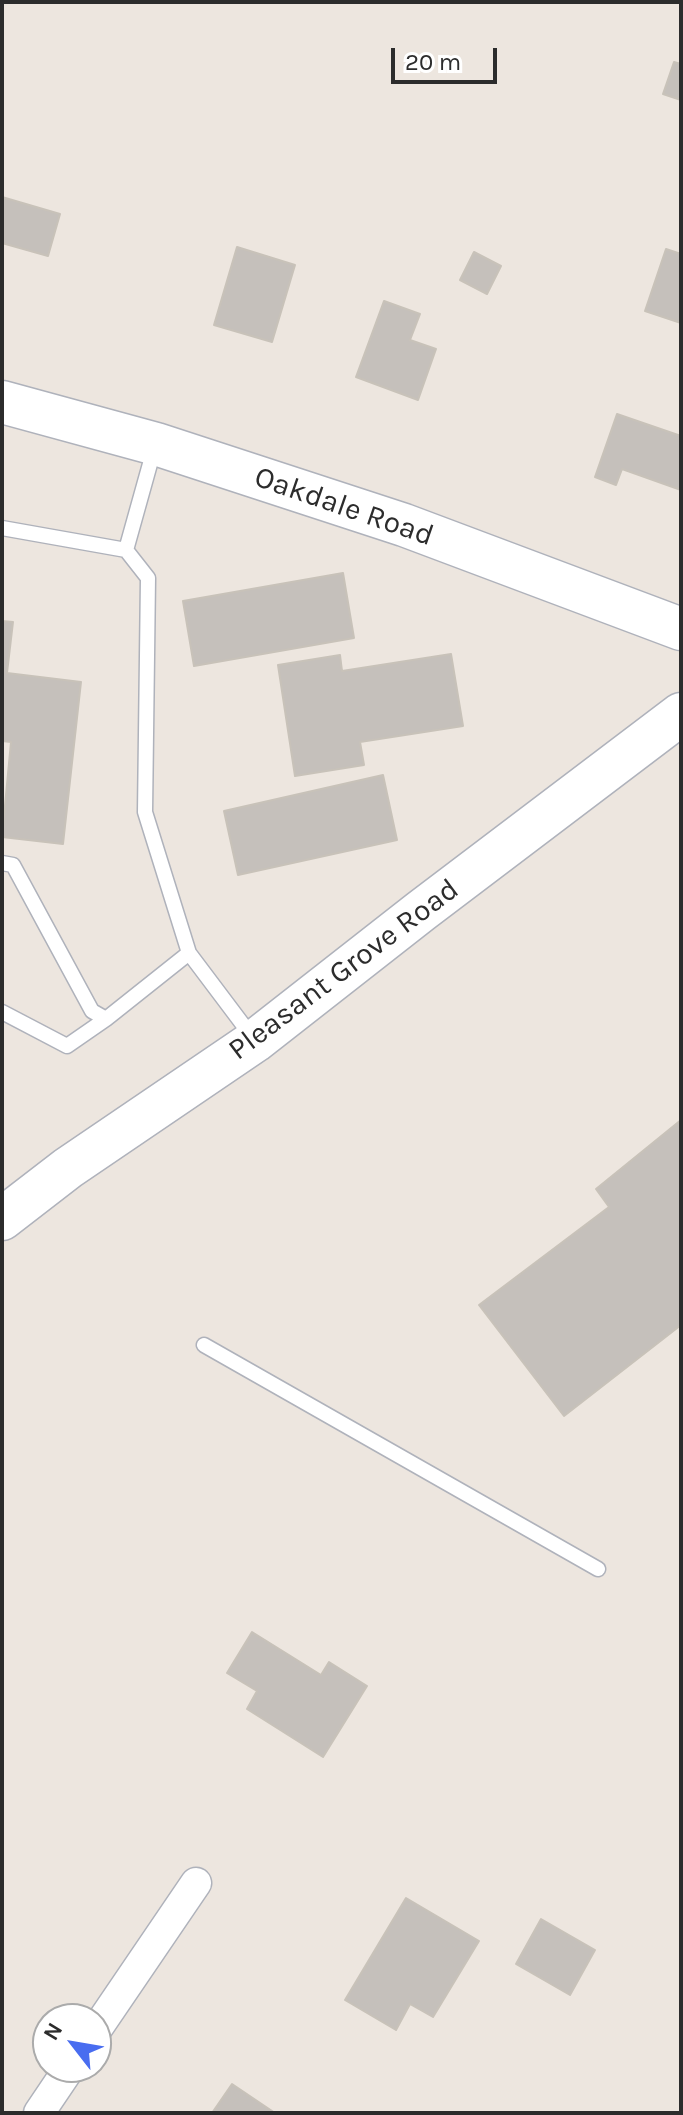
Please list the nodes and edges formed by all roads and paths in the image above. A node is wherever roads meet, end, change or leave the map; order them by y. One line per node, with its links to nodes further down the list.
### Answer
1 (2, 402): 2 (street, Oakdale Road)
2 (156, 444): 4 (lane); 5 (street, Oakdale Road)
3 (2, 528): 4 (lane)
4 (126, 550): 8 (lane)
5 (681, 629)
6 (681, 714): 11 (street, Pleasant Grove Road)
7 (8, 864): 10 (lane)
8 (189, 953): 10 (lane); 11 (lane)
9 (2, 1012): 10 (lane)
10 (106, 1019)
11 (255, 1041): 12 (street, Pleasant Grove Road)
12 (2, 1219)
13 (204, 1345): 14 (lane)
14 (598, 1569)
15 (196, 1883): 16 (street)
16 (112, 2006)
17 (59, 2083): 18 (street)
18 (39, 2113)

